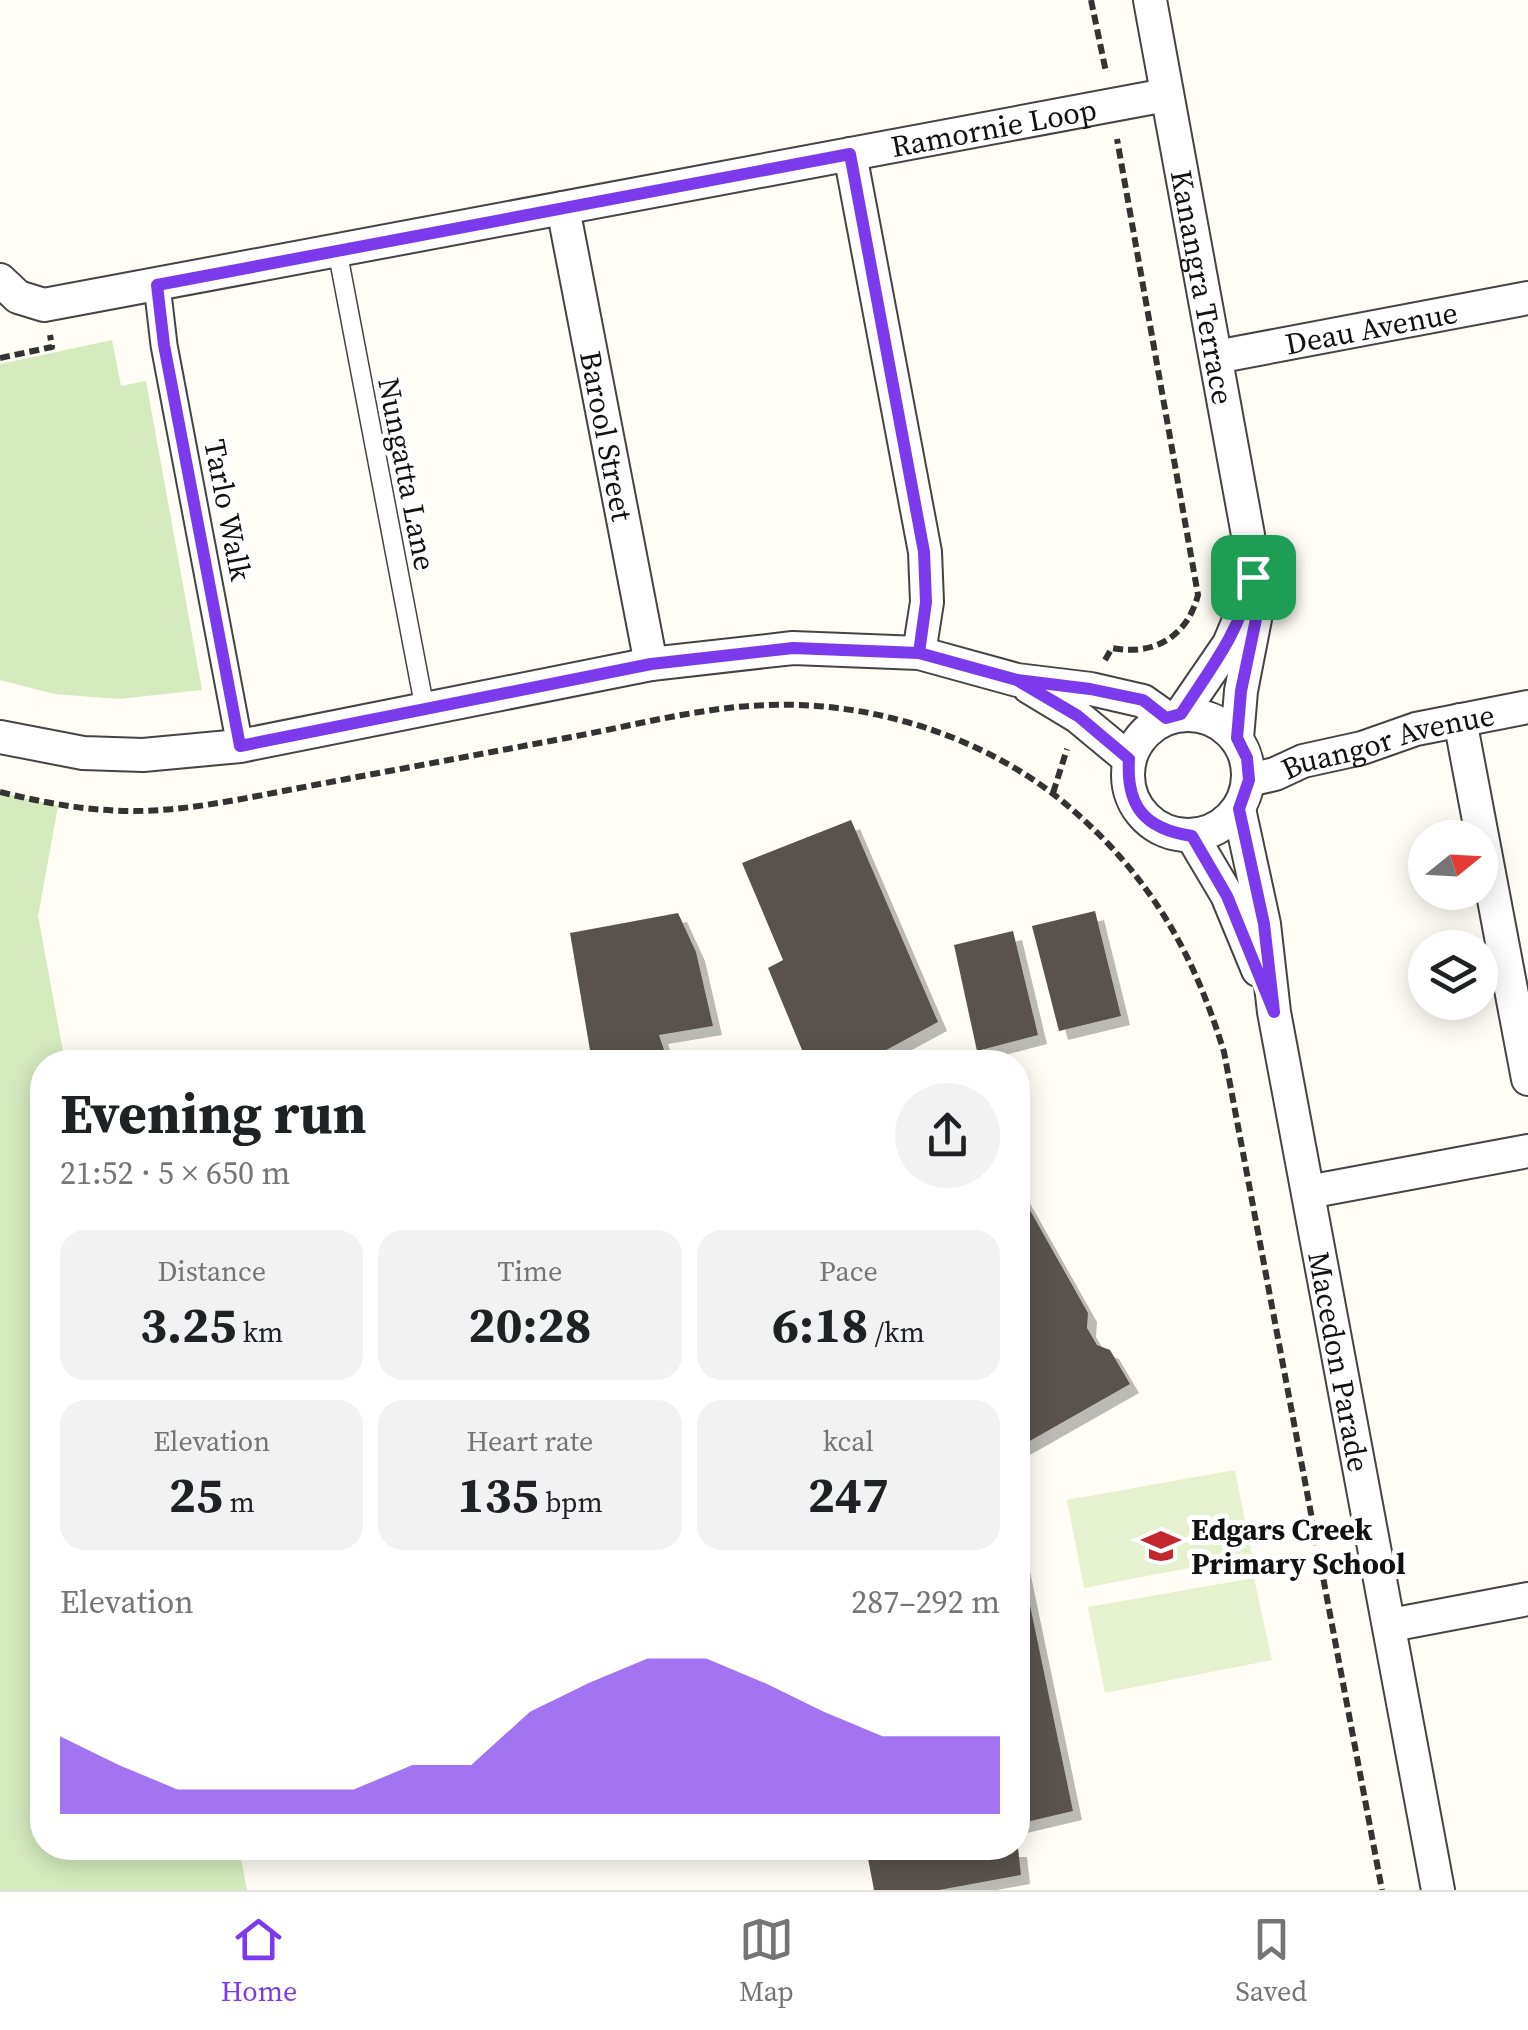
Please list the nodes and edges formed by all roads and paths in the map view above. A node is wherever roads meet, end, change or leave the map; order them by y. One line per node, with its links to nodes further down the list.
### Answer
1 (1091, 0): 4 (path)
2 (1150, 0): 3 (street, Kanangra Terrace)
3 (1166, 95): 4 (street, Ramornie Loop); 11 (street, Kanangra Terrace)
4 (1111, 105): 5 (street, Ramornie Loop); 15 (path)
5 (850, 154): 6 (street, Ramornie Loop); 13 (street)
6 (564, 208): 7 (street, Ramornie Loop); 14 (street, Barool Street)
7 (337, 249): 9 (street, Ramornie Loop); 17 (lane, Nungatta Lane)
8 (0, 280): 9 (street, Ramornie Loop)
9 (157, 285): 22 (street, Tarlo Walk)
10 (1528, 298): 11 (street, Deau Avenue)
11 (1216, 357): 12 (street, Kanangra Terrace)
12 (1253, 577): 18 (street, Kanangra Terrace); 21 (street, Kanangra Terrace)
13 (919, 653): 14 (street); 15 (street)
14 (651, 664): 17 (street)
15 (1084, 702): 18 (street); 23 (street); 25 (path)
16 (1528, 707): 19 (street, Buangor Avenue)
17 (426, 710): 22 (street)
18 (1174, 716): 21 (street); 23 (street)
19 (1460, 720): 26 (street, Buangor Avenue); 29 (street)
20 (0, 737): 22 (street)
21 (1237, 738): 26 (street)
22 (240, 746)
23 (1129, 759): 27 (street)
24 (0, 792): 25 (path)
25 (1053, 793): 34 (path)
26 (1244, 794): 27 (street); 28 (street, Macedon Parade)
27 (1192, 836): 28 (street, Macedon Parade)
28 (1274, 1012): 31 (street, Macedon Parade)
29 (1528, 1079)
30 (1528, 1151): 31 (street)
31 (1308, 1192): 33 (street, Macedon Parade)
32 (1528, 1600): 33 (street)
33 (1391, 1625): 35 (street, Macedon Parade)
34 (1382, 1890)
35 (1438, 1890)

